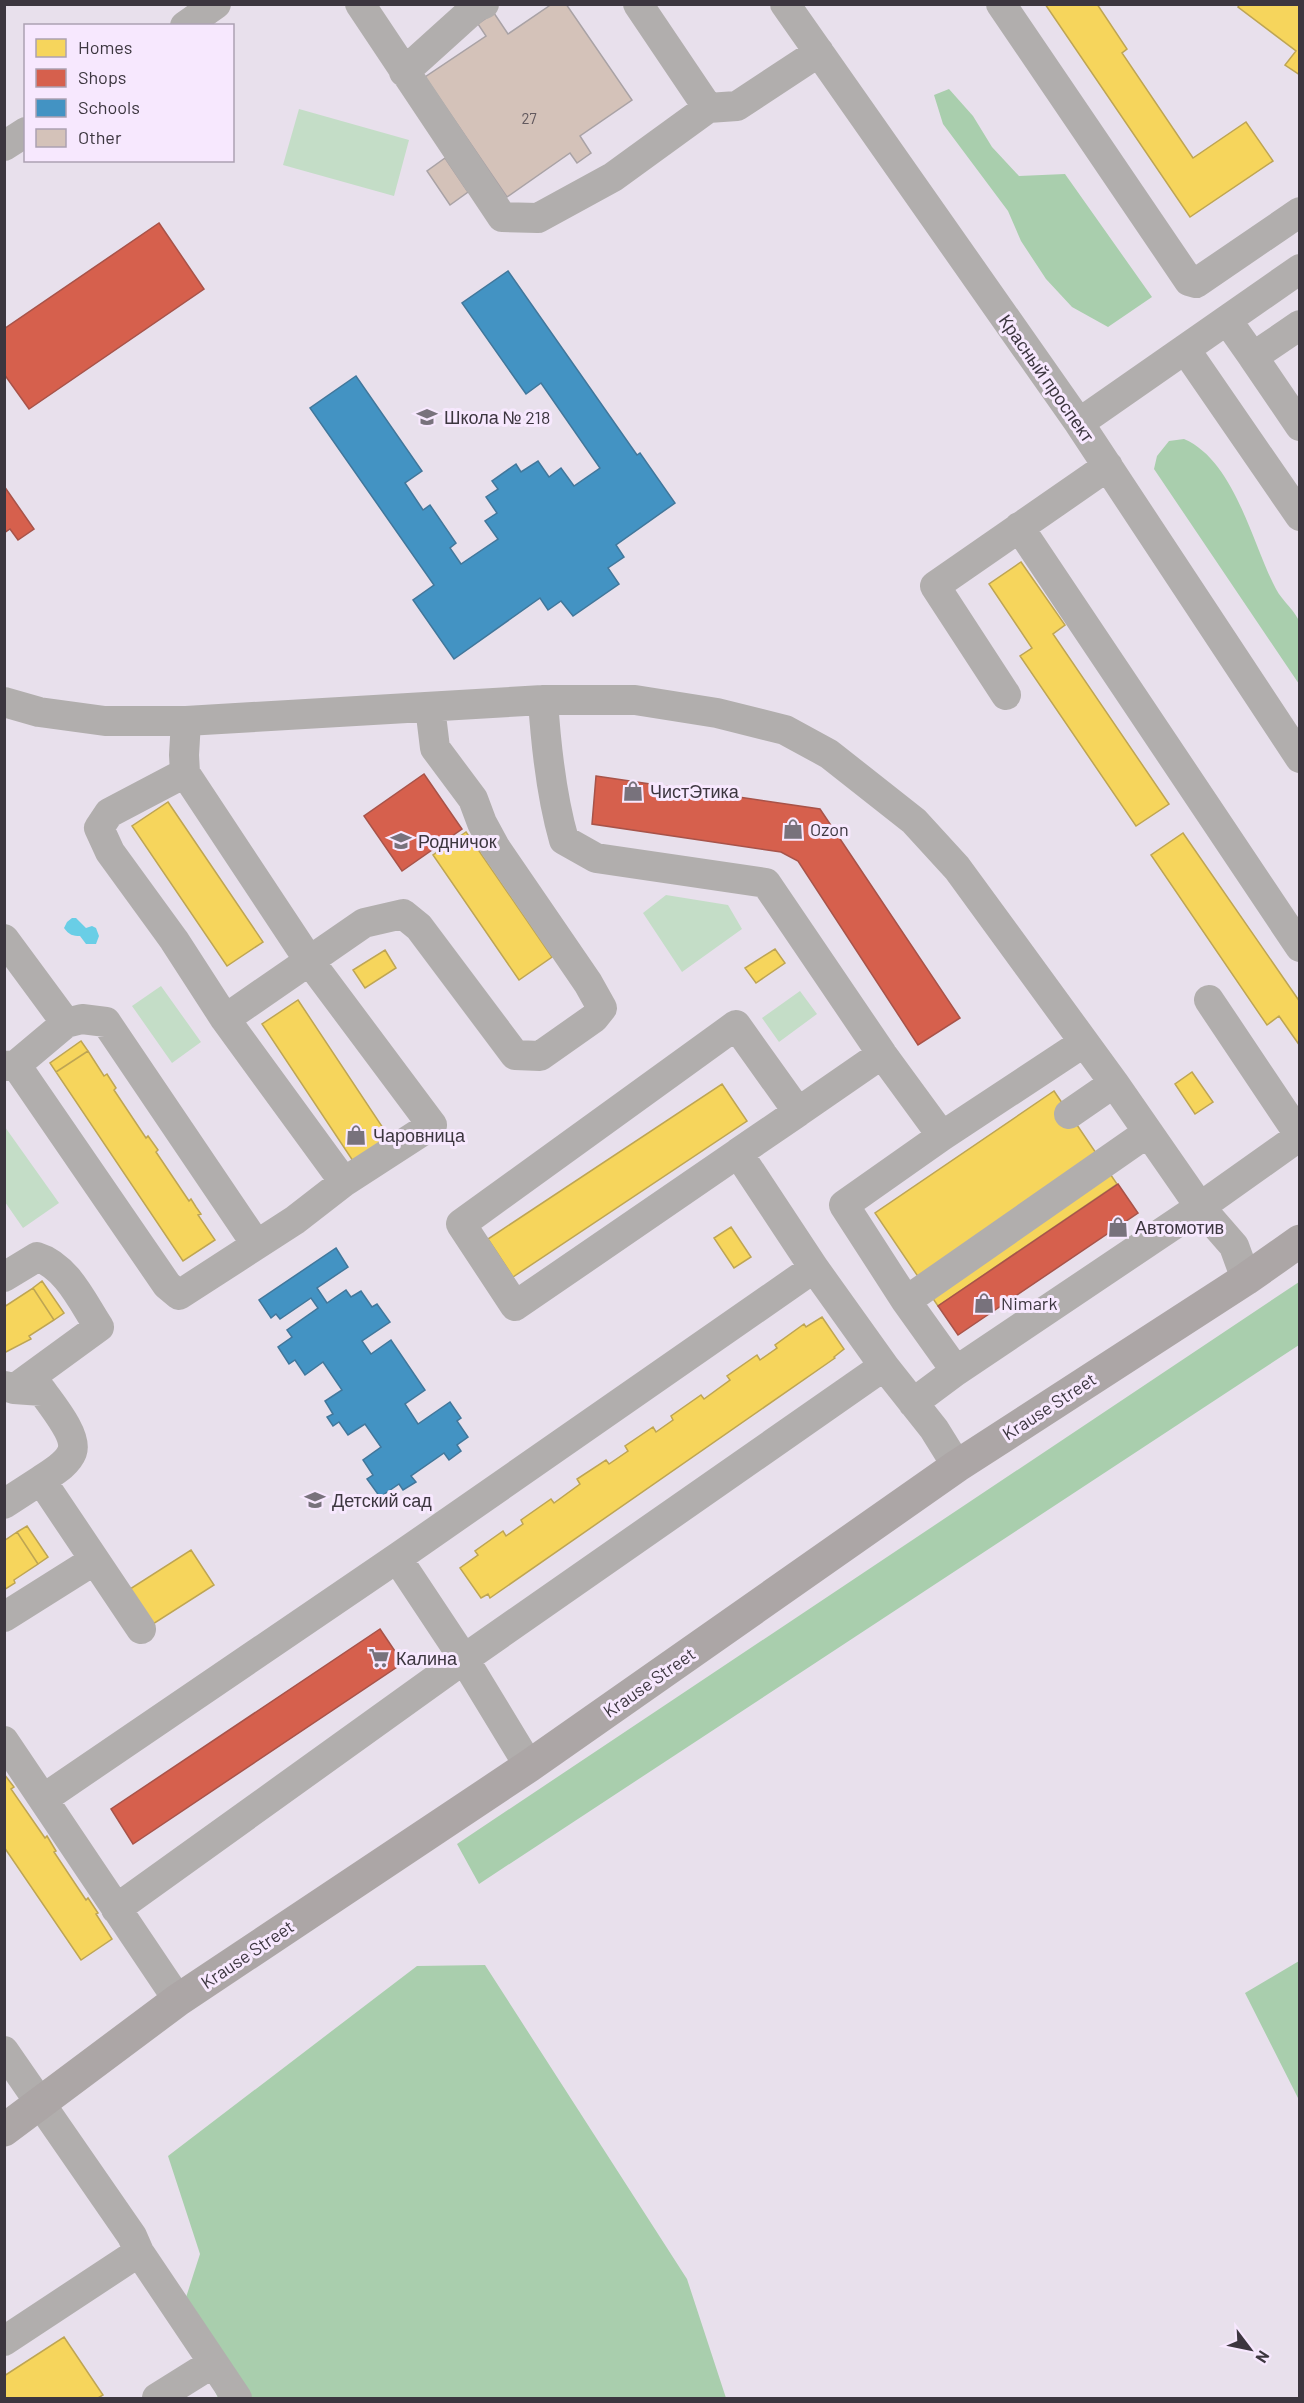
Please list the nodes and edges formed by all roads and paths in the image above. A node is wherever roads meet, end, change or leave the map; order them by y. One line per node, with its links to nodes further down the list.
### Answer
1 (216, 4): 7 (street)
2 (360, 4): 9 (street)
3 (484, 4): 9 (street)
4 (638, 4): 10 (street)
5 (785, 4): 8 (street, Красный проспект)
6 (1001, 4): 11 (street)
7 (188, 24)
8 (819, 52): 10 (street); 17 (street, Красный проспект)
9 (404, 72): 10 (street)
10 (708, 108)
11 (1299, 212)
12 (1299, 269): 13 (street)
13 (1227, 320): 15 (street); 16 (street)
14 (1299, 325): 16 (street)
15 (1185, 349): 17 (street); 20 (street)
16 (1253, 357): 18 (street)
17 (1079, 423): 19 (street, Красный проспект)
18 (1299, 426)
19 (1108, 466): 21 (street); 27 (street, Красный проспект)
20 (1299, 516)
21 (1019, 528): 22 (street); 30 (street)
22 (1006, 695)
23 (543, 700): 25 (street); 35 (street); 36 (street)
24 (4, 702): 26 (street)
25 (430, 707): 26 (street); 31 (street)
26 (186, 721): 28 (street)
27 (1299, 758)
28 (185, 773): 31 (street); 33 (street)
29 (4, 939): 34 (street)
30 (1299, 946)
31 (308, 959): 33 (street); 44 (street)
32 (1209, 1000): 45 (street)
33 (225, 1018): 44 (street)
34 (66, 1023): 37 (street); 47 (street)
35 (1083, 1043): 38 (street); 42 (street)
36 (882, 1054): 39 (street); 42 (street)
37 (10, 1065): 47 (street)
38 (1114, 1083): 40 (street); 41 (street)
39 (798, 1112): 43 (street); 43 (street)
40 (1070, 1114)
41 (1147, 1133): 45 (street); 51 (street)
42 (942, 1136): 51 (street)
43 (738, 1153): 48 (street)
44 (344, 1182): 47 (street)
45 (1200, 1207): 50 (street); 53 (street)
46 (1299, 1241): 50 (main road, Krause Street)
47 (256, 1244)
48 (814, 1269): 52 (street); 59 (street)
49 (4, 1277): 54 (street)
50 (1246, 1279): 56 (main road, Krause Street)
51 (906, 1301): 53 (street)
52 (884, 1366): 55 (street); 63 (street)
53 (956, 1371): 55 (street)
54 (9, 1388): 57 (street)
55 (913, 1403): 56 (street)
56 (957, 1466): 65 (main road, Krause Street)
57 (41, 1480): 58 (street); 60 (street)
58 (4, 1504)
59 (398, 1558): 63 (street); 66 (street)
60 (93, 1561): 61 (street); 62 (street)
61 (4, 1617)
62 (141, 1629)
63 (464, 1659): 65 (street); 67 (street)
64 (4, 1741): 66 (street)
65 (529, 1766): 68 (main road, Krause Street)
66 (43, 1799): 67 (street)
67 (116, 1909): 68 (street)
68 (178, 2000): 70 (main road, Krause Street)
69 (4, 2051): 70 (street)
70 (39, 2102): 71 (main road, Krause Street); 72 (street)
71 (4, 2130)
72 (139, 2252): 73 (street); 74 (street)
73 (4, 2341)
74 (213, 2363): 75 (street); 76 (street)
75 (157, 2398)
76 (237, 2398)

